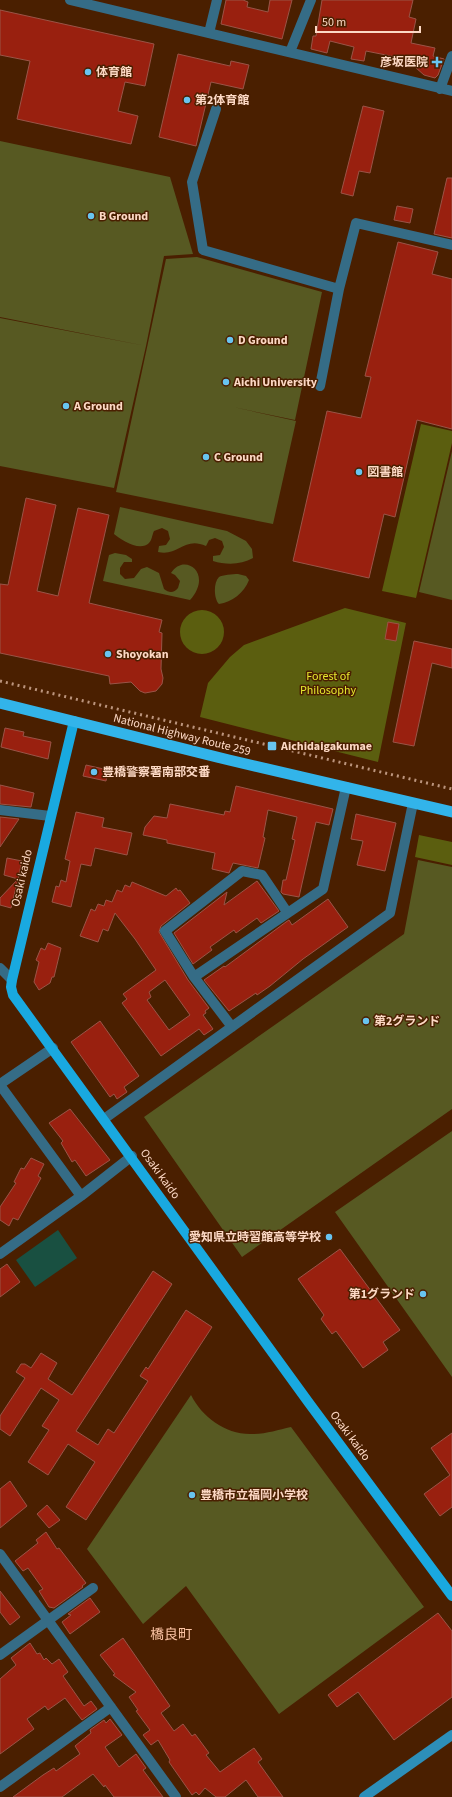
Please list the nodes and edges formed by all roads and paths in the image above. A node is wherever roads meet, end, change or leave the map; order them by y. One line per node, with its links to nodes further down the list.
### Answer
1 (70, 0): 4 (street)
2 (217, 0): 4 (street)
3 (311, 0): 5 (street)
4 (209, 33): 5 (street)
5 (290, 52): 7 (street)
6 (452, 56): 7 (street)
7 (440, 89): 8 (street)
8 (452, 91)
9 (216, 109): 11 (street)
10 (452, 245): 11 (street)
11 (339, 289): 12 (street)
12 (320, 386)
13 (0, 703): 14 (highway, National Highway Route 259)
14 (74, 722): 15 (highway, National Highway Route 259); 19 (main road, Osaki kaido)
15 (346, 787): 16 (highway, National Highway Route 259); 20 (street)
16 (413, 803): 18 (highway, National Highway Route 259); 24 (street)
17 (0, 810): 19 (street)
18 (452, 812)
19 (50, 816): 23 (main road, Osaki kaido)
20 (287, 912): 22 (street); 22 (street)
21 (0, 968): 23 (street)
22 (194, 977): 24 (street)
23 (12, 980): 25 (main road, Osaki kaido)
24 (232, 1027): 27 (street)
25 (53, 1048): 26 (street); 27 (main road, Osaki kaido)
26 (1, 1082): 29 (street)
27 (104, 1119): 28 (main road, Osaki kaido)
28 (132, 1156): 29 (street); 33 (main road, Osaki kaido)
29 (81, 1196): 30 (street)
30 (0, 1254)
31 (0, 1554): 34 (street)
32 (93, 1588): 34 (street)
33 (452, 1596)
34 (48, 1620): 35 (street); 36 (street)
35 (0, 1655)
36 (111, 1707): 38 (street); 39 (street)
37 (452, 1735): 40 (main road)
38 (0, 1787)
39 (171, 1795)
40 (364, 1797)

